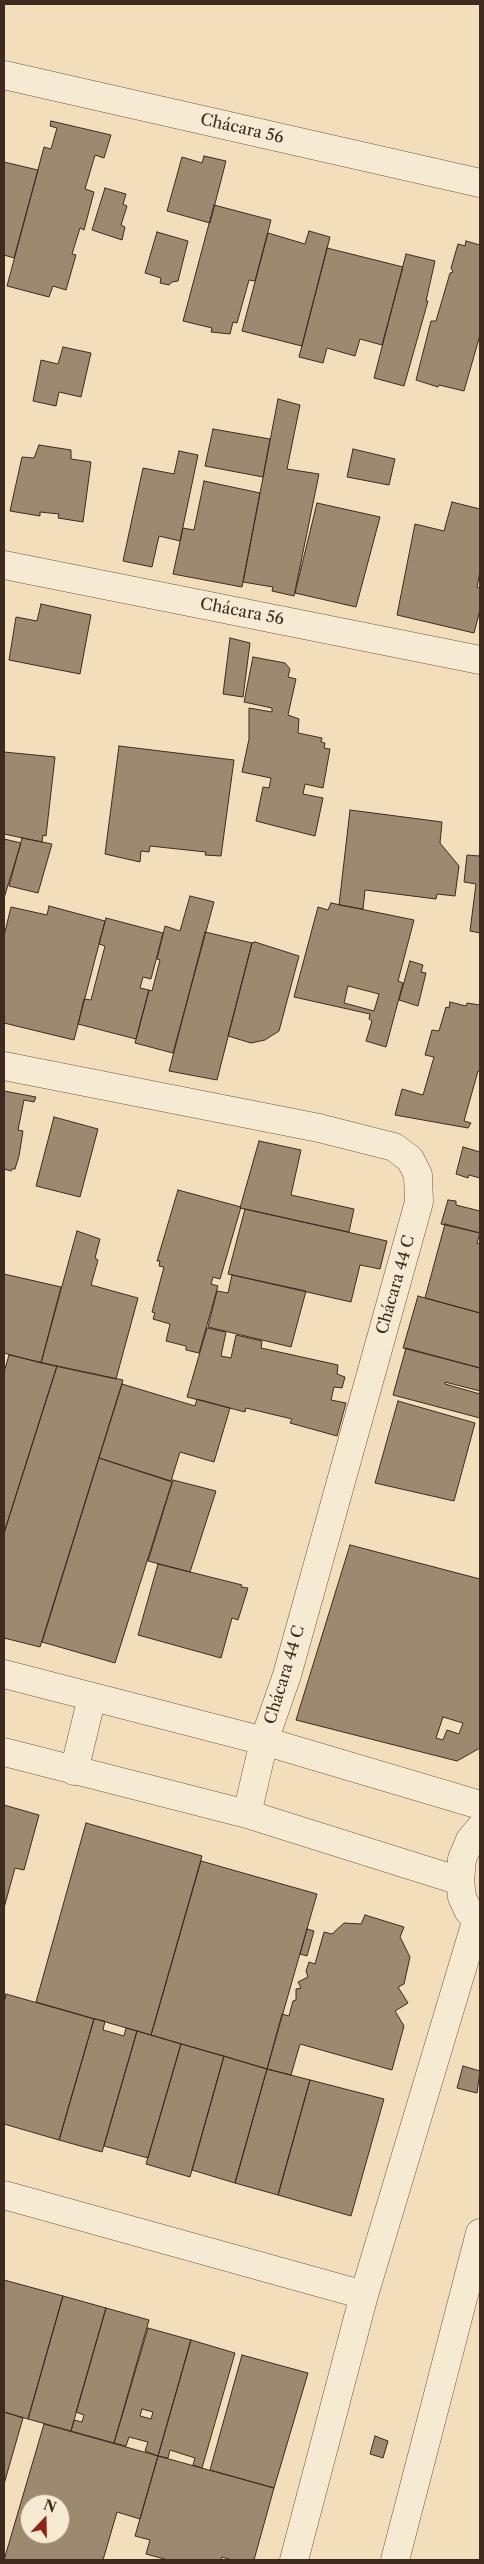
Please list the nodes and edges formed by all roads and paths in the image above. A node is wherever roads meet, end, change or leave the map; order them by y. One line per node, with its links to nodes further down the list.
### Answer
1 (4, 75): 2 (street, Chácara 56)
2 (480, 183)
3 (4, 565): 4 (street, Chácara 56)
4 (480, 660)
5 (4, 1066): 8 (street, Chácara 44 C)
6 (4, 1674): 7 (street)
7 (92, 1697): 8 (street); 10 (street)
8 (264, 1742): 11 (street); 12 (street, Chácara 44 C)
9 (4, 1752): 10 (street)
10 (74, 1771): 12 (street)
11 (480, 1805)
12 (247, 1814): 14 (street)
13 (480, 1828): 14 (street)
14 (460, 1882): 15 (street)
15 (478, 1924): 16 (street)
16 (469, 1987): 19 (street)
17 (4, 2195): 19 (street)
18 (480, 2233): 21 (street)
19 (364, 2295): 20 (street)
20 (294, 2560)
21 (395, 2560)

